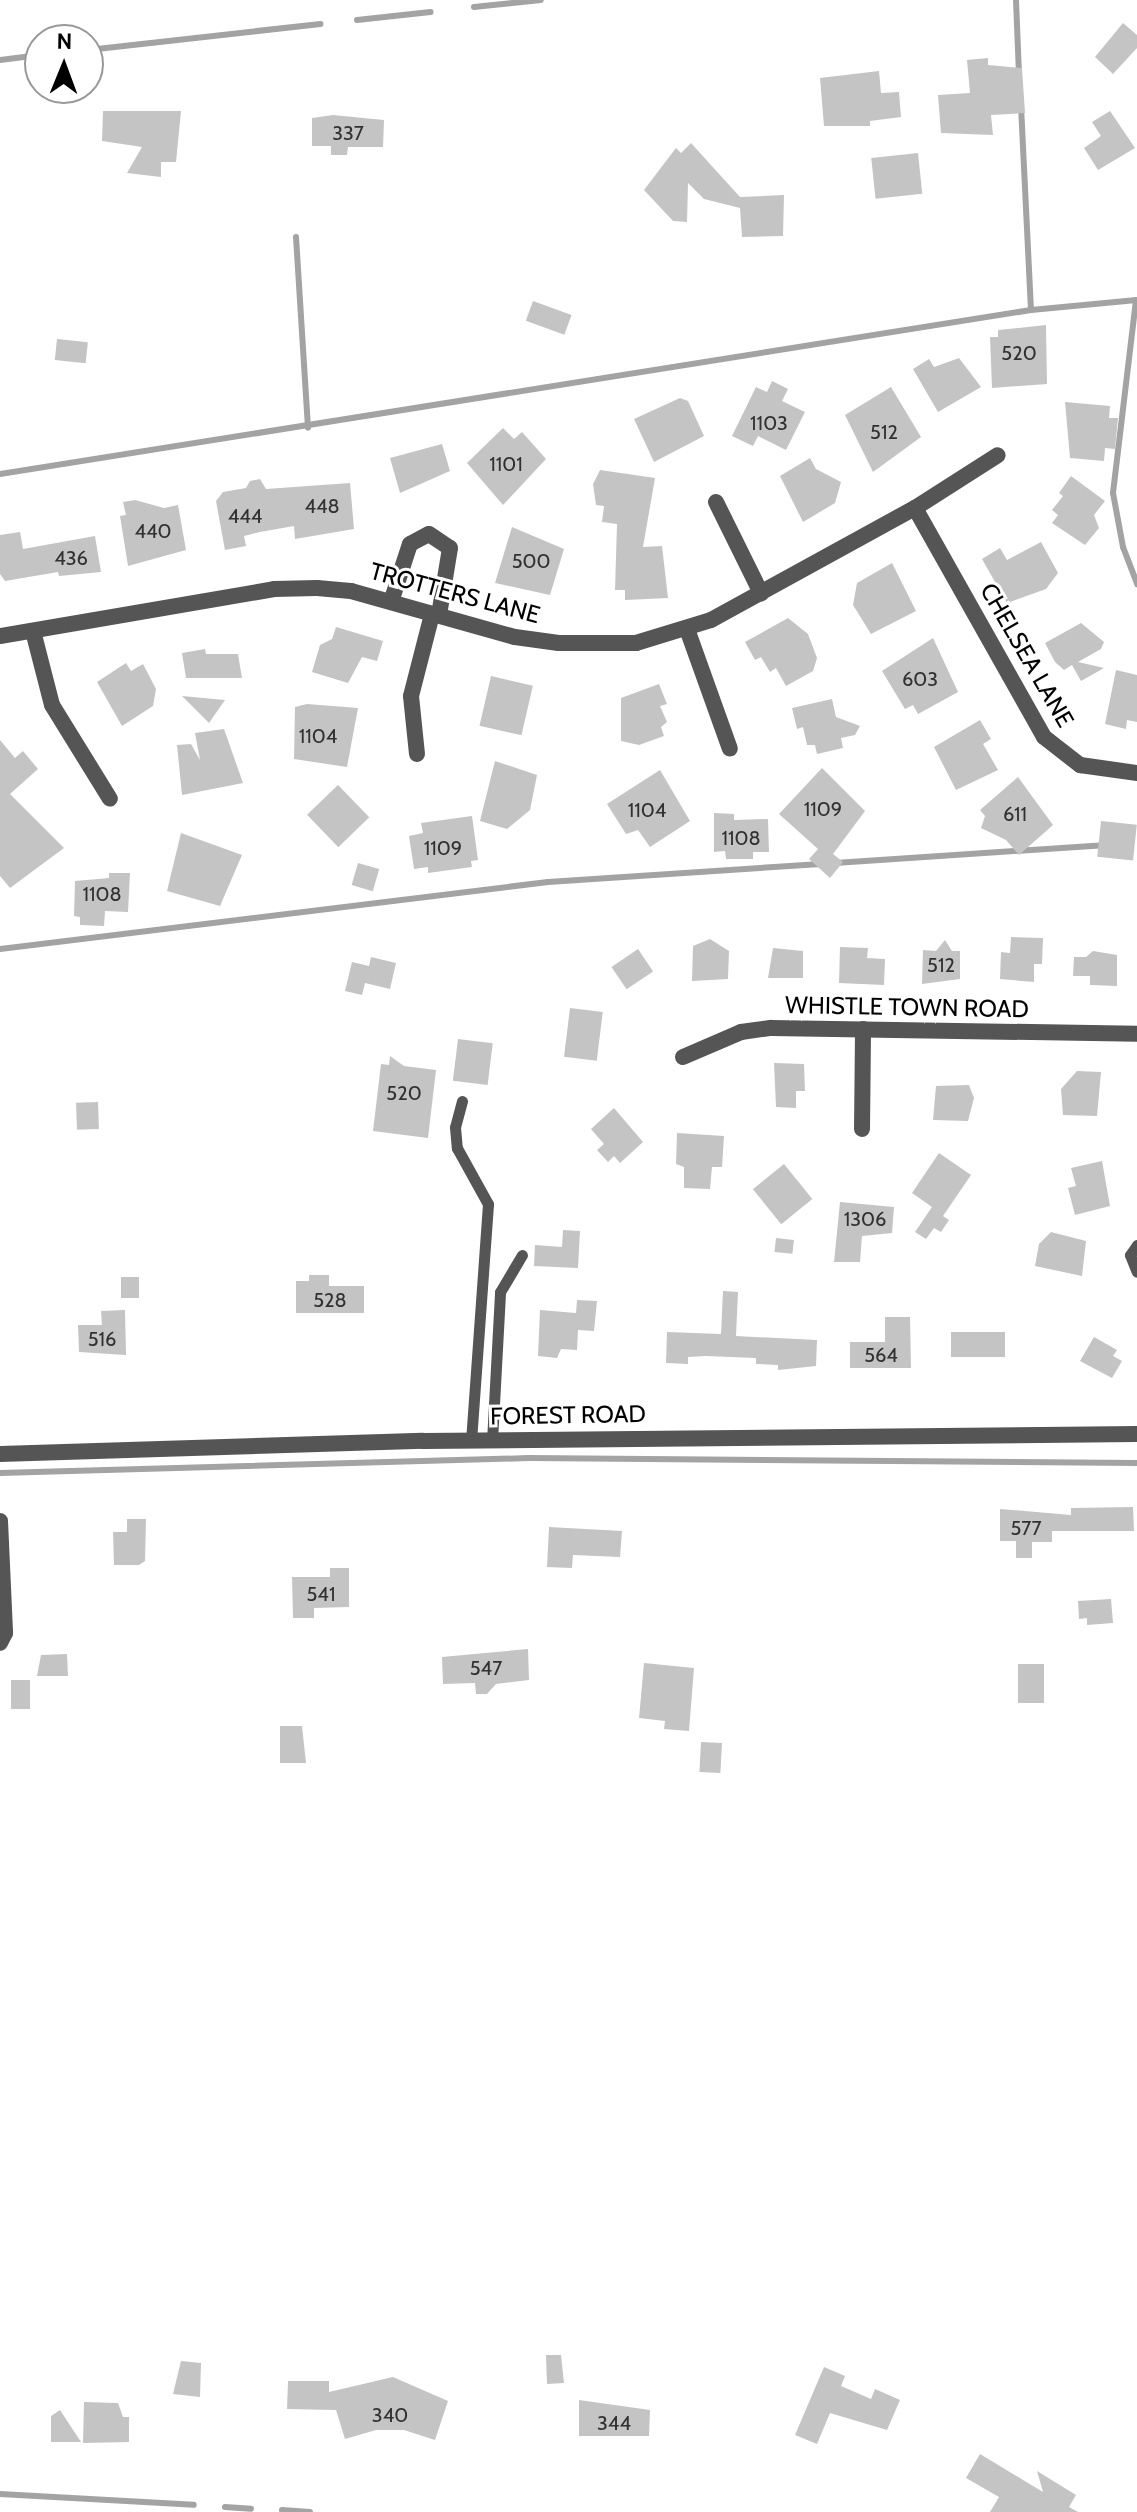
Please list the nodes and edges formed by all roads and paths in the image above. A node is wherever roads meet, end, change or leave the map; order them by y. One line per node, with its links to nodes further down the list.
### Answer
1 (998, 455): 3 (street, TROTTERS LANE)
2 (716, 502): 4 (street)
3 (915, 508): 4 (street, TROTTERS LANE); 12 (street, CHELSEA LANE)
4 (761, 593): 7 (street, TROTTERS LANE)
5 (391, 602): 6 (street, TROTTERS LANE); 6 (street); 8 (street, TROTTERS LANE)
6 (436, 615): 7 (street, TROTTERS LANE); 11 (street)
7 (687, 629): 10 (street)
8 (33, 631): 9 (street, TROTTERS LANE); 13 (street)
9 (0, 636)
10 (730, 749)
11 (417, 754)
12 (1137, 773)
13 (110, 799)
14 (863, 1029): 15 (street, WHISTLE TOWN ROAD); 16 (street, WHISTLE TOWN ROAD); 18 (street)
15 (1137, 1034)
16 (683, 1057)
17 (462, 1101): 23 (lane)
18 (862, 1129)
19 (1137, 1245): 21 (lane)
20 (522, 1255): 24 (lane)
21 (1137, 1272)
22 (1137, 1434): 24 (street, FOREST ROAD)
23 (471, 1441): 24 (street, FOREST ROAD); 25 (street, FOREST ROAD)
24 (492, 1441)
25 (0, 1454)
26 (0, 1521): 27 (street)
27 (0, 1643)

